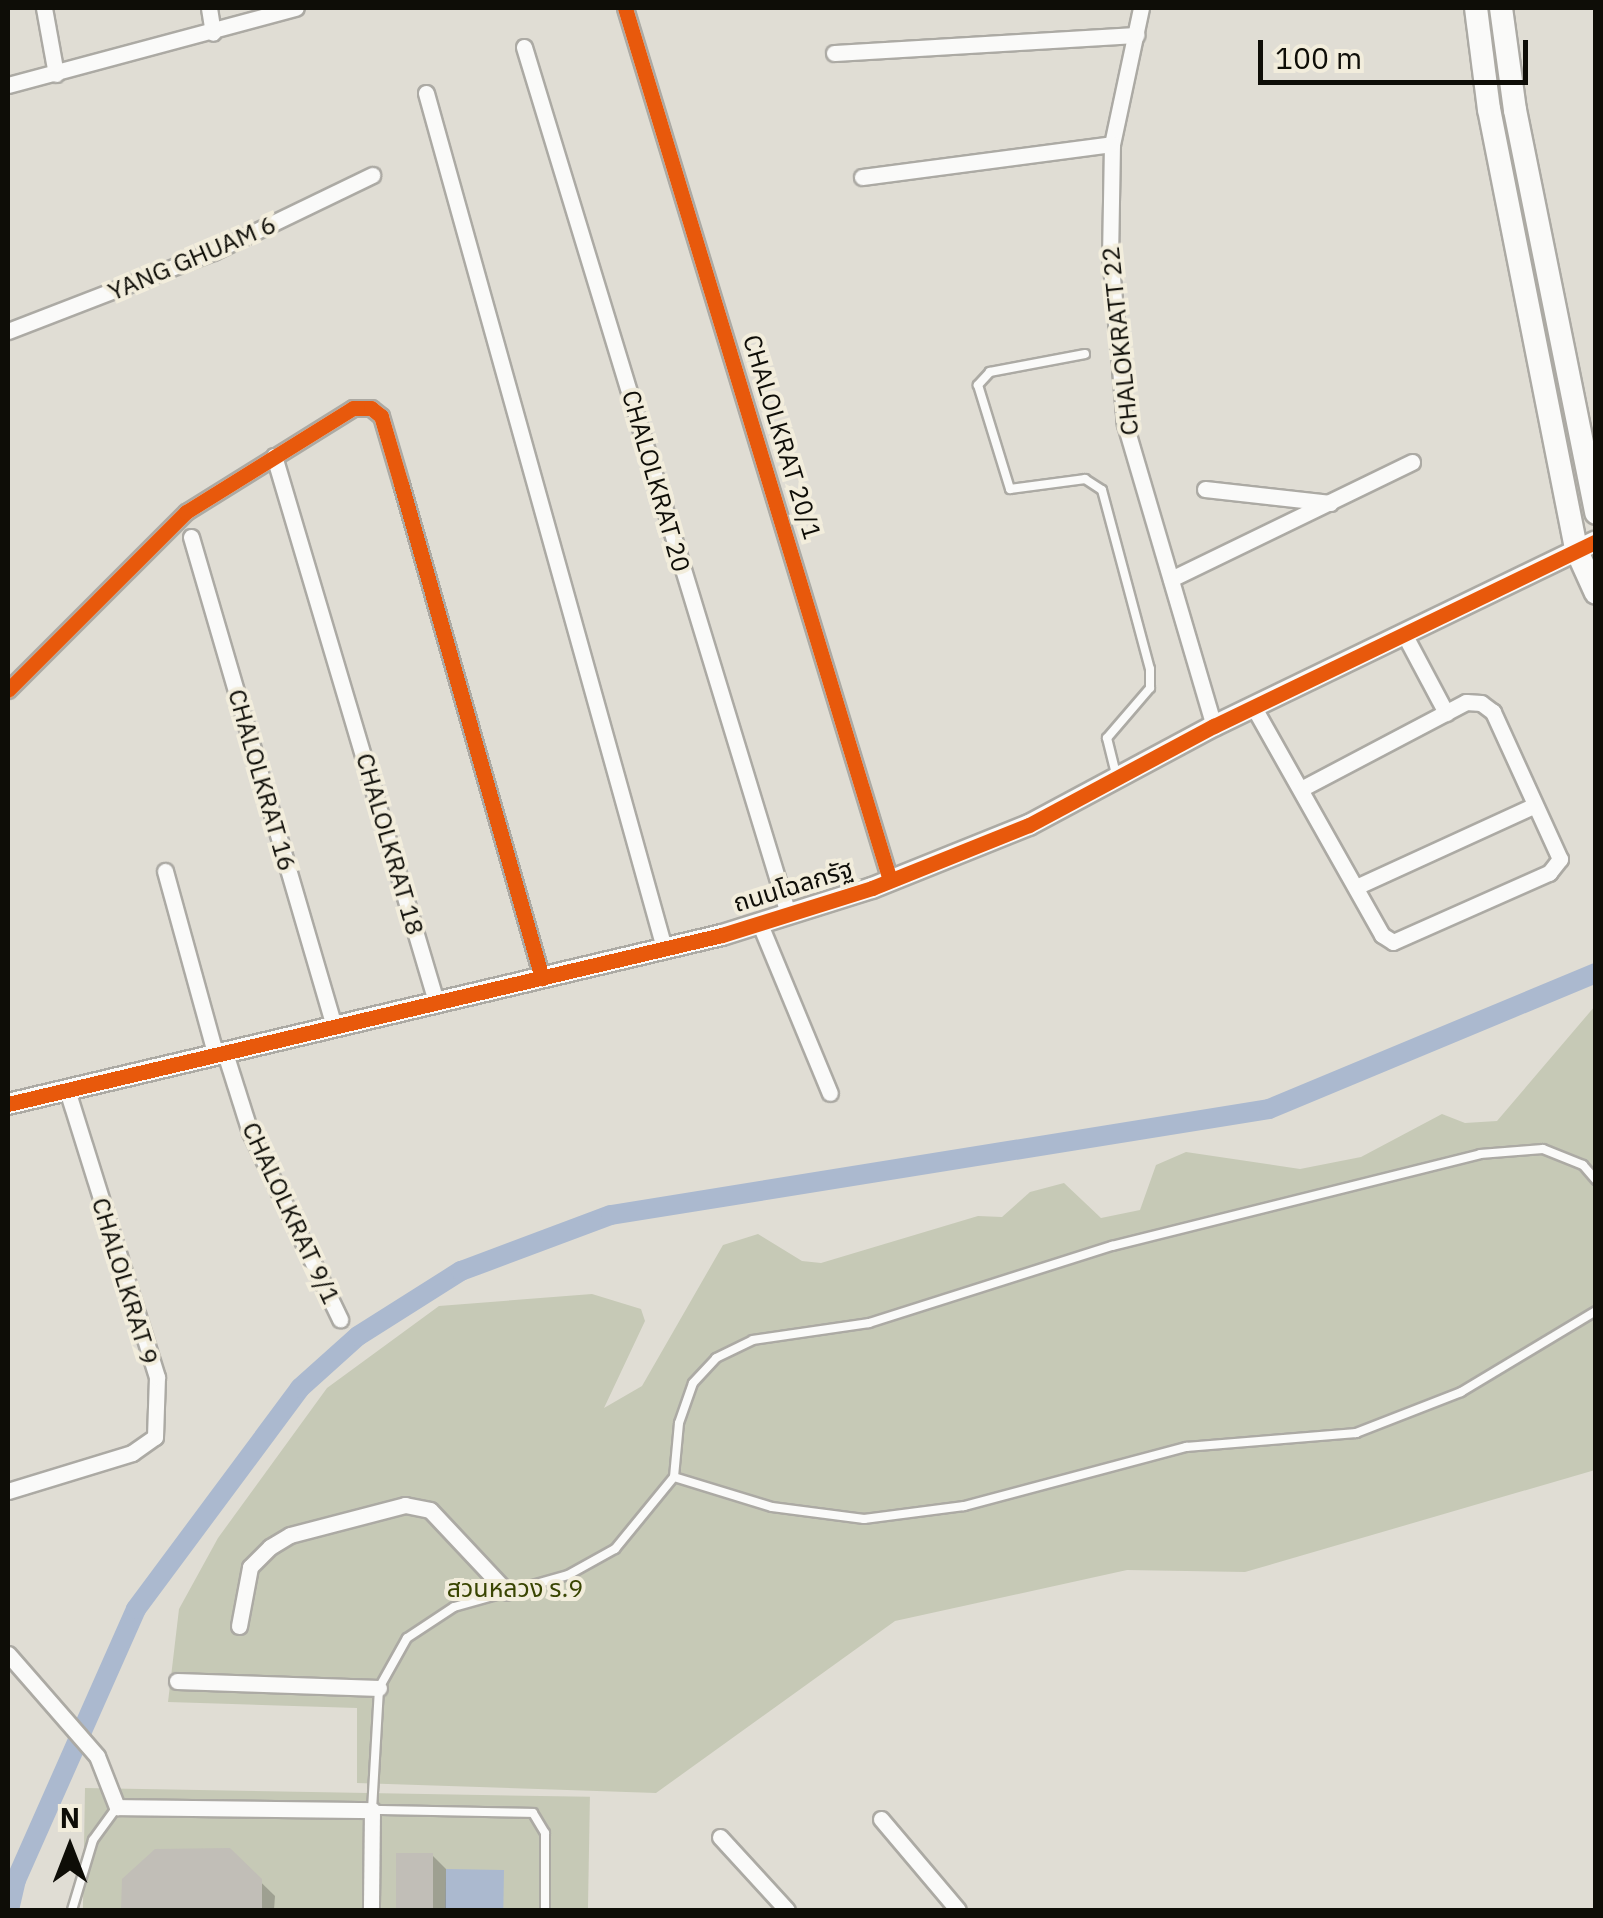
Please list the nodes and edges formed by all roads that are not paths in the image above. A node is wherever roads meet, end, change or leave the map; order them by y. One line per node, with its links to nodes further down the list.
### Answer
1 (44, 8): 12 (street)
2 (209, 8): 8 (street)
3 (296, 8): 8 (street)
4 (626, 8): 38 (street, CHALOLKRAT 20/1)
5 (1142, 8): 9 (street, CHALOKRATT 22)
6 (1476, 8): 26 (main road)
7 (1502, 8): 24 (main road)
8 (214, 33): 12 (street)
9 (1136, 35): 11 (street); 15 (street, CHALOKRATT 22)
10 (524, 47): 40 (street, CHALOLKRAT 20)
11 (834, 53)
12 (56, 74): 13 (street)
13 (8, 85)
14 (426, 92): 42 (street)
15 (1112, 144): 17 (street); 27 (street, CHALOKRATT 22)
16 (372, 175): 18 (street, YANG GHUAM 6)
17 (862, 177)
18 (8, 331)
19 (1085, 354): 34 (lane)
20 (274, 456): 30 (street); 43 (street); 44 (street, CHALOLKRAT 18)
21 (1412, 462): 23 (street)
22 (1205, 489): 23 (street)
23 (1331, 504): 27 (street)
24 (1596, 513)
25 (191, 537): 45 (street, CHALOLKRAT 16)
26 (1586, 545): 28 (main road); 29 (street, ถนนโฉลกรัฐ)
27 (1171, 579): 33 (street, CHALOKRATT 22)
28 (1596, 593)
29 (1403, 632): 31 (street, ถนนโฉลกรัฐ); 32 (street)
30 (8, 690)
31 (1253, 706): 33 (street, ถนนโฉลกรัฐ); 35 (street)
32 (1446, 713): 35 (street); 36 (street)
33 (1214, 726): 34 (street, ถนนโฉลกรัฐ)
34 (1116, 778): 38 (street, ถนนโฉลกรัฐ)
35 (1301, 788): 39 (street)
36 (1534, 806): 39 (street); 39 (street)
37 (165, 872): 46 (street, CHALOLKRAT 9/1)
38 (890, 880): 40 (street, ถนนโฉลกรัฐ)
39 (1356, 887)
40 (788, 914): 41 (street, ถนนโฉลกรัฐ)
41 (760, 922): 42 (street, ถนนโฉลกรัฐ); 48 (street)
42 (664, 948): 43 (street, ถนนโฉลกรัฐ)
43 (542, 978): 44 (street, ถนนโฉลกรัฐ)
44 (436, 998): 45 (street, ถนนโฉลกรัฐ)
45 (333, 1023): 46 (street, ถนนโฉลกรัฐ)
46 (220, 1051): 47 (street, ถนนโฉลกรัฐ); 52 (street, CHALOLKRAT 9/1)
47 (67, 1089): 49 (street, ถนนโฉลกรัฐ); 54 (street, CHALOLKRAT 9)
48 (830, 1094)
49 (8, 1104)
50 (1596, 1180): 53 (lane)
51 (1596, 1311): 53 (lane)
52 (340, 1319)
53 (674, 1477): 55 (lane)
54 (8, 1491)
55 (507, 1592): 56 (street); 59 (lane)
56 (239, 1626)
57 (8, 1654): 60 (street)
58 (177, 1681): 59 (street)
59 (379, 1688): 61 (lane)
60 (117, 1807): 61 (street); 64 (lane)
61 (372, 1810): 65 (street); 66 (lane)
62 (881, 1819): 68 (street)
63 (720, 1838): 67 (street)
64 (72, 1910)
65 (372, 1910)
66 (546, 1910)
67 (787, 1910)
68 (958, 1910)

